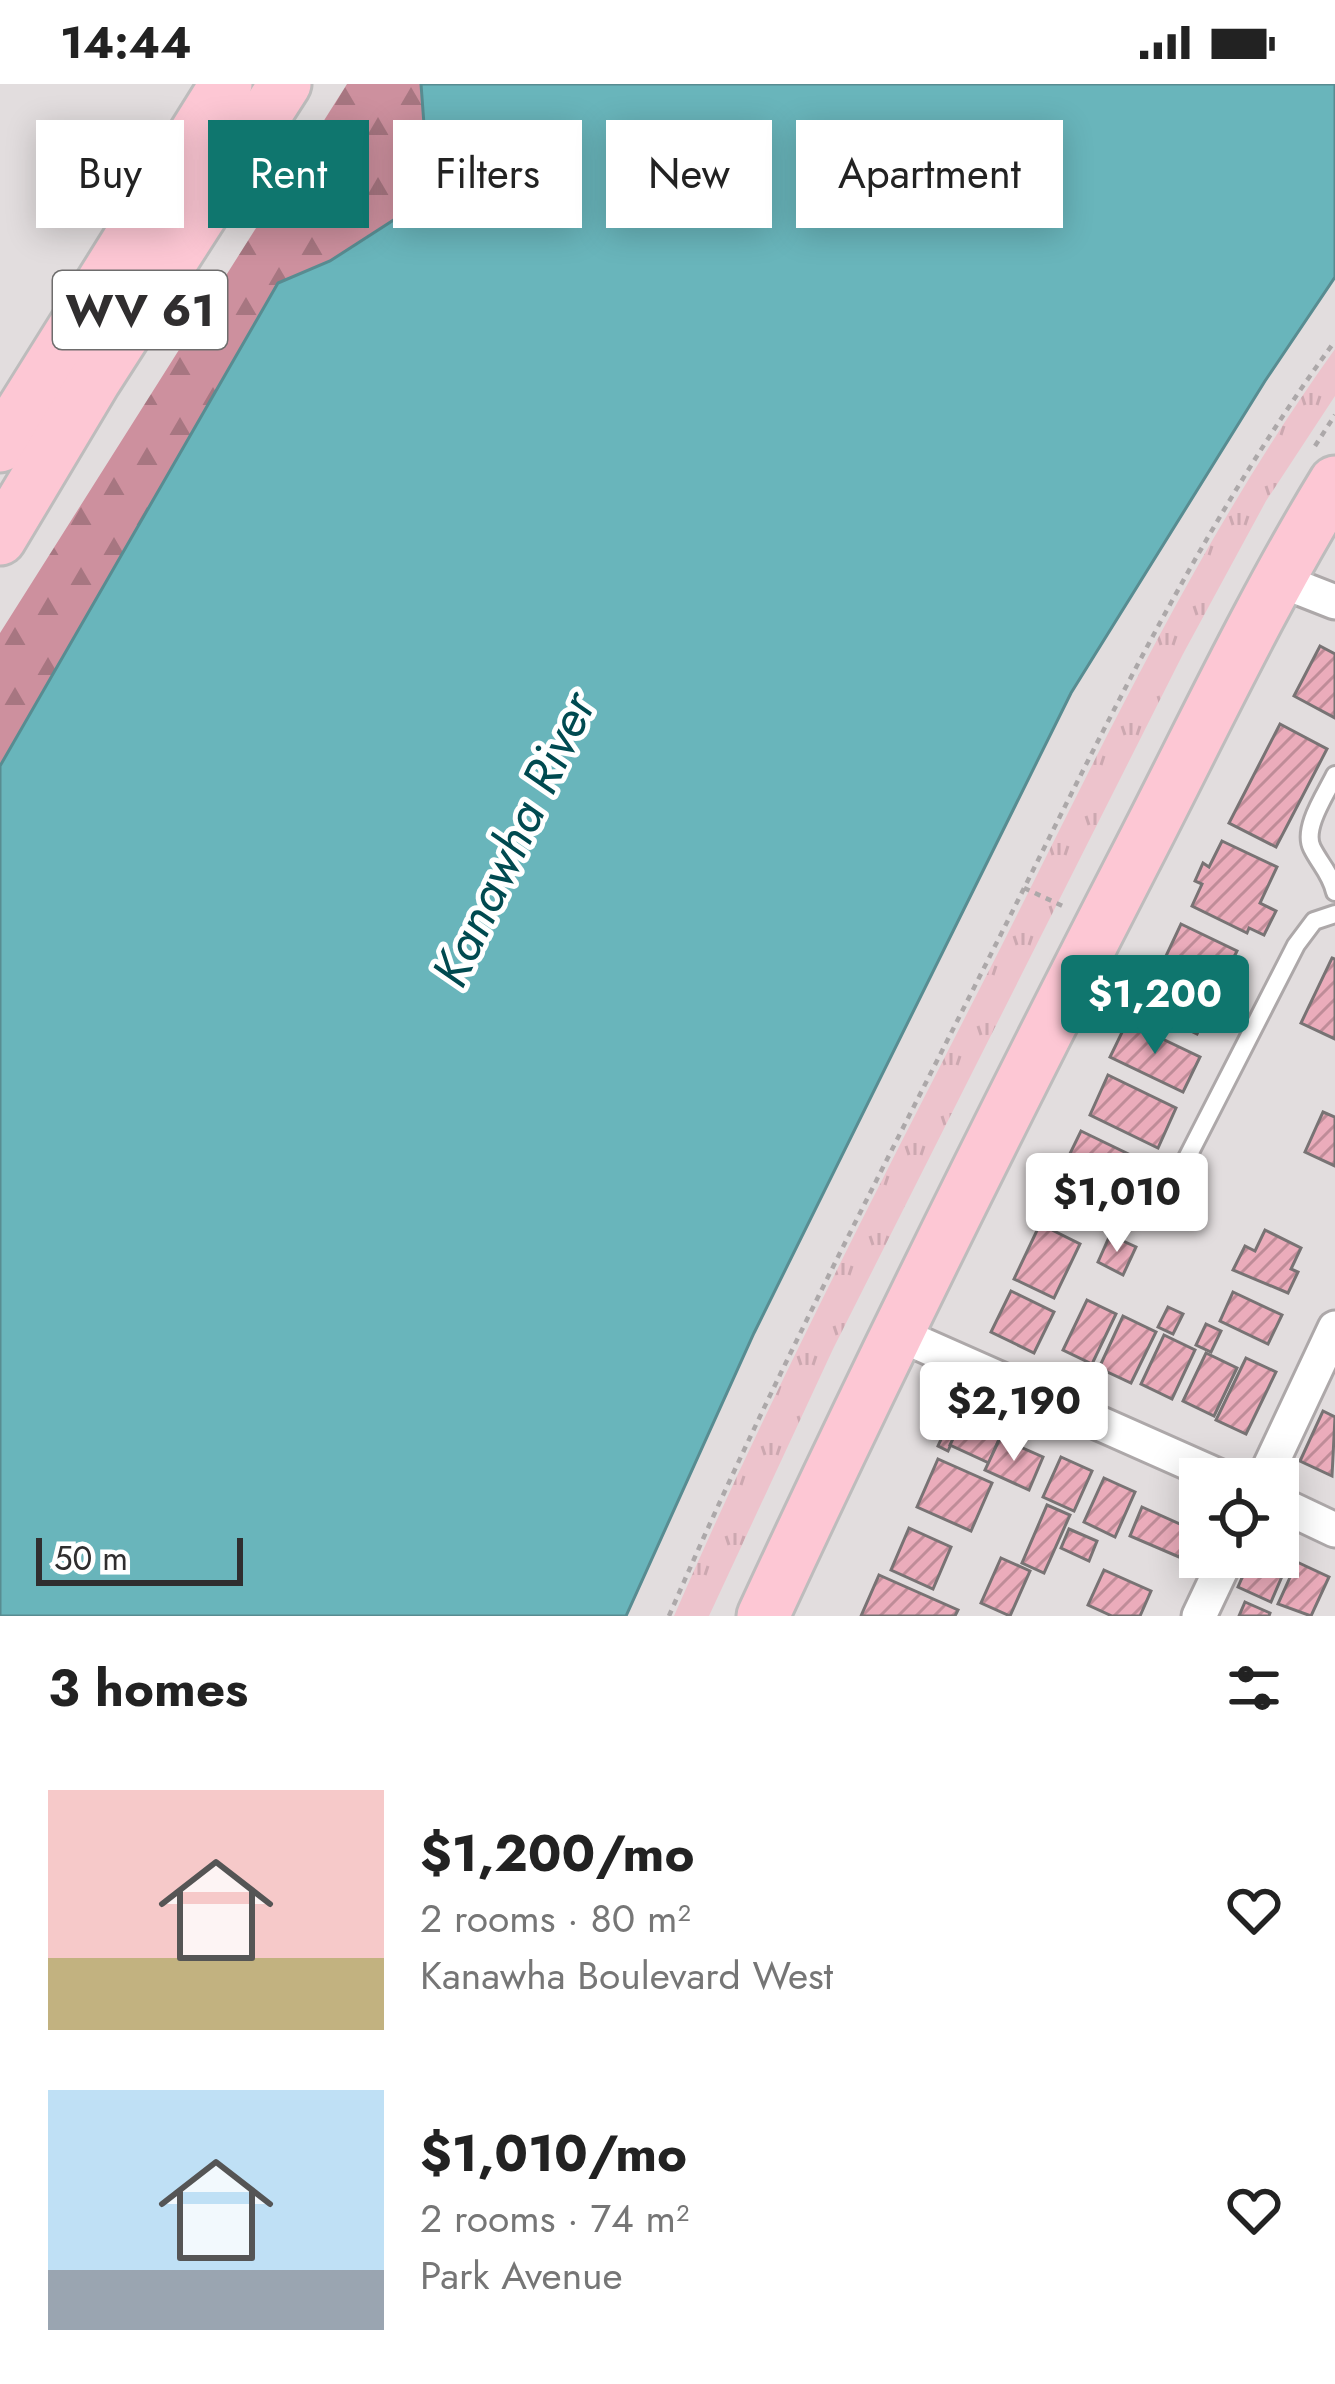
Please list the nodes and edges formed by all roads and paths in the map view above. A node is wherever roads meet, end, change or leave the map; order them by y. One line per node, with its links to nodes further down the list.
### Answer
1 (226, 84): 4 (main road, WV 61)
2 (285, 84): 6 (main road, WV 61)
3 (1335, 341): 10 (path)
4 (0, 446)
5 (1335, 482): 7 (main road)
6 (0, 538)
7 (1279, 580): 8 (street); 16 (main road)
8 (1335, 602)
9 (1335, 775): 11 (lane)
10 (1024, 888): 12 (path); 22 (path)
11 (1335, 892)
12 (1067, 908)
13 (1335, 914): 14 (lane)
14 (1166, 1199)
15 (1335, 1328): 17 (street)
16 (896, 1333): 18 (street); 23 (main road)
17 (1274, 1458)
18 (1179, 1459)
19 (1299, 1513): 20 (street)
20 (1335, 1530)
21 (1217, 1578): 24 (street)
22 (669, 1616)
23 (763, 1616)
24 (1199, 1616)

